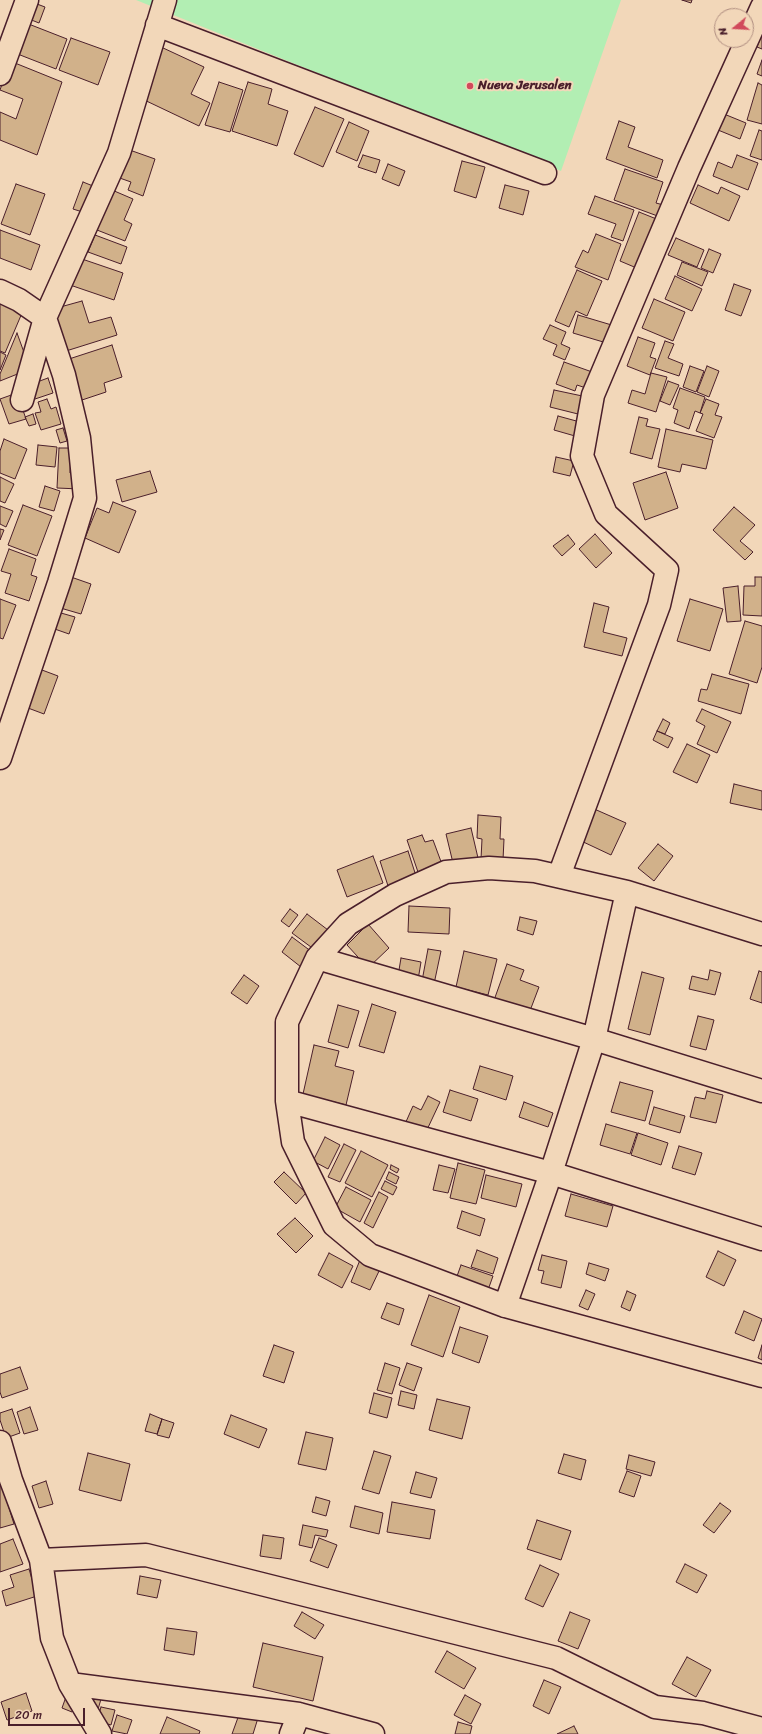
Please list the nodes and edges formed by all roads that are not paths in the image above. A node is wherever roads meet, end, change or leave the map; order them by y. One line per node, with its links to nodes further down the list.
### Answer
1 (27, 0): 5 (street)
2 (164, 0): 4 (street)
3 (762, 7): 11 (street)
4 (157, 25): 6 (street); 8 (street)
5 (0, 74)
6 (545, 173)
7 (0, 291): 8 (street)
8 (44, 318): 9 (street); 10 (street)
9 (22, 400)
10 (0, 758)
11 (559, 876): 12 (street); 14 (street)
12 (627, 892): 13 (street); 15 (street)
13 (762, 934)
14 (317, 958): 15 (street); 17 (street)
15 (594, 1039): 16 (street); 18 (street)
16 (762, 1091)
17 (287, 1101): 18 (street); 20 (street)
18 (551, 1173): 19 (street); 20 (street)
19 (762, 1239)
20 (505, 1306): 21 (street)
21 (762, 1376)
22 (0, 1442): 23 (street)
23 (41, 1560): 24 (street); 26 (street)
24 (70, 1684): 25 (street); 27 (street)
25 (299, 1714): 28 (street); 29 (street)
26 (762, 1729)
27 (100, 1734)
28 (290, 1734)
29 (373, 1734)

